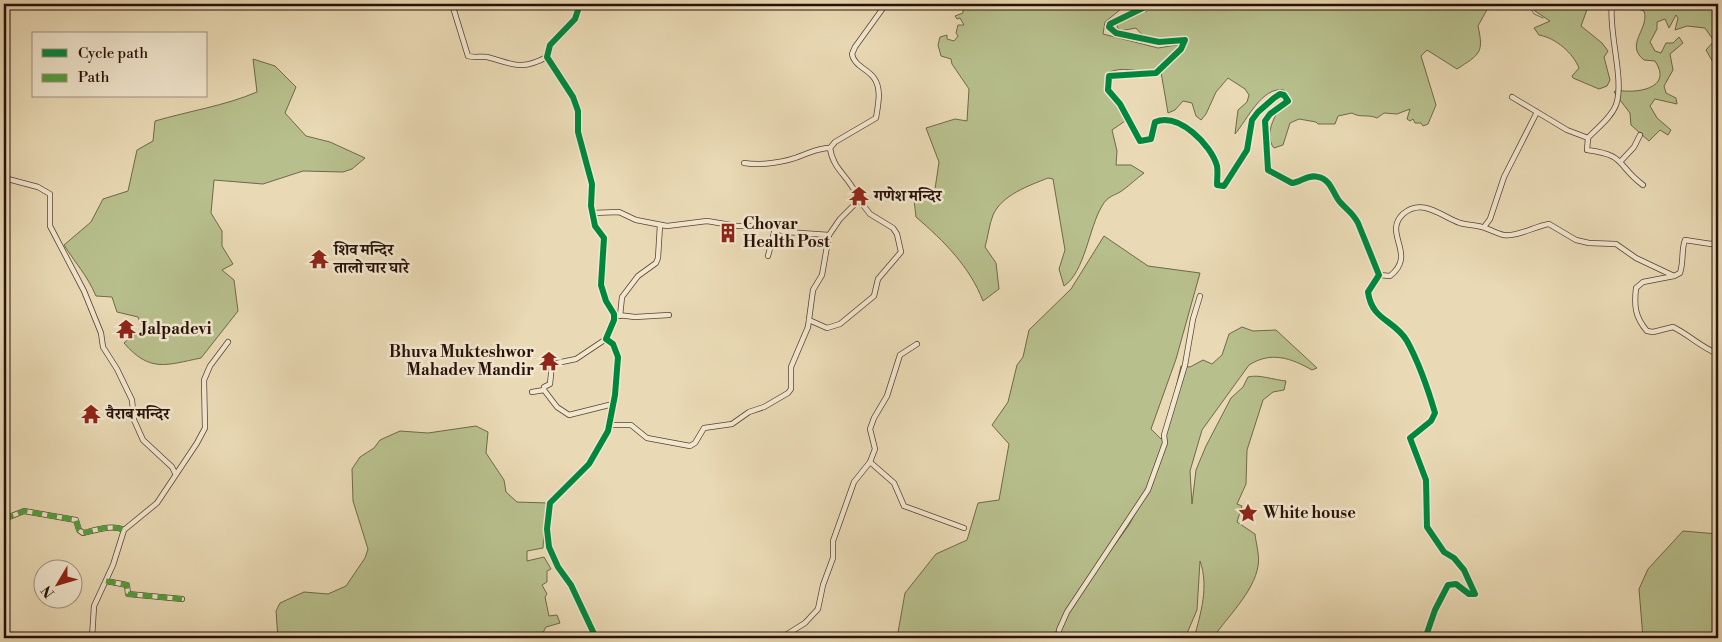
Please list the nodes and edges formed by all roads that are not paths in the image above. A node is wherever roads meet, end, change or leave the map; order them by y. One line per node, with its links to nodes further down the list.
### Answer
1 (452, 4): 6 (street)
2 (580, 4): 6 (street)
3 (886, 4): 11 (street)
4 (1151, 4): 24 (street)
5 (1612, 4): 10 (street)
6 (547, 57): 17 (street)
7 (1512, 97): 8 (street)
8 (1536, 112): 10 (street); 19 (street)
9 (1640, 136): 12 (street)
10 (1588, 138): 12 (street)
11 (830, 148): 13 (street); 16 (street)
12 (1621, 160): 15 (street)
13 (744, 163)
14 (4, 178): 40 (street)
15 (1643, 185)
16 (859, 200): 21 (street); 30 (street)
17 (592, 213): 18 (street); 27 (street)
18 (660, 225): 20 (street); 29 (street)
19 (1484, 228): 24 (street); 25 (street)
20 (775, 229): 21 (street); 23 (street)
21 (829, 235): 30 (street)
22 (1718, 242): 25 (street)
23 (768, 256)
24 (1379, 275): 50 (street)
25 (1674, 276): 34 (street)
26 (1200, 296): 49 (street)
27 (614, 314): 29 (street); 31 (street)
28 (669, 315): 29 (street)
29 (620, 316)
30 (810, 320): 38 (street)
31 (606, 339): 35 (street); 37 (street)
32 (228, 342): 40 (street)
33 (917, 344): 39 (street)
34 (1718, 354)
35 (544, 390): 36 (street); 37 (street)
36 (532, 392)
37 (613, 404): 38 (street)
38 (609, 425): 47 (street)
39 (870, 462): 42 (street); 48 (street)
40 (176, 474): 43 (street)
41 (4, 519): 43 (street)
42 (964, 528)
43 (124, 530): 44 (street)
44 (106, 581): 45 (street); 46 (street)
45 (182, 599)
46 (92, 638)
47 (596, 638)
48 (781, 638)
49 (1059, 638)
50 (1422, 638)

